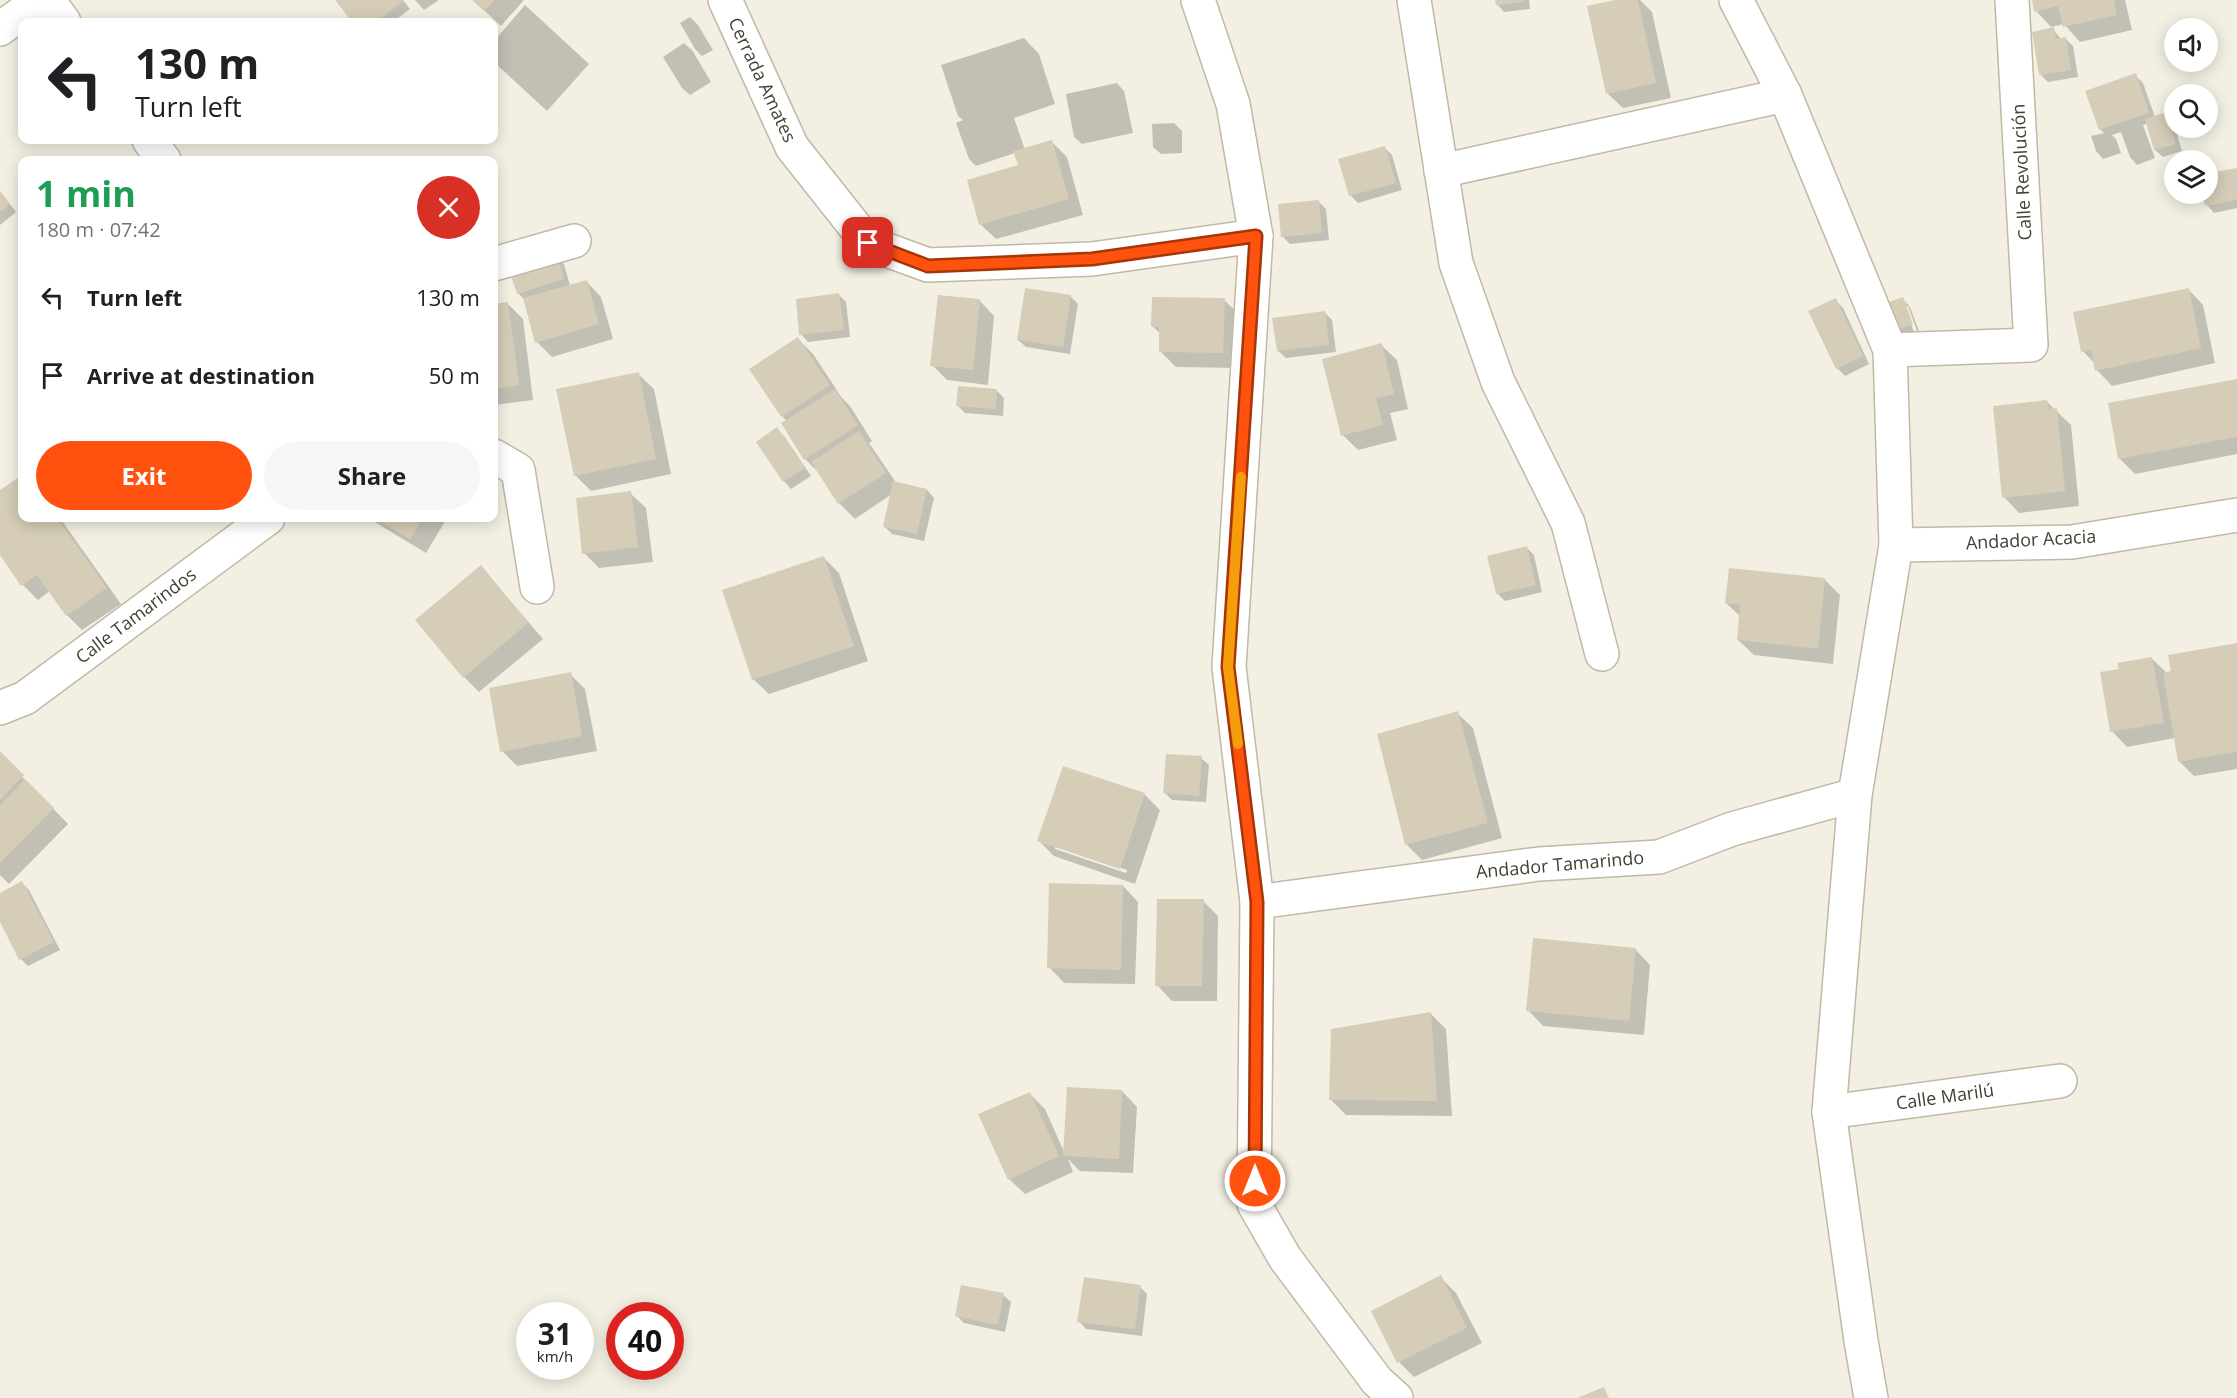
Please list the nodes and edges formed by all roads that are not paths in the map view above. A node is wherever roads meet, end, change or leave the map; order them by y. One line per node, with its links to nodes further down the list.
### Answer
1 (40, 0): 9 (street)
2 (48, 0): 8 (street)
3 (725, 0): 12 (street, Cerrada Amates)
4 (1198, 0): 12 (street)
5 (1414, 0): 11 (street)
6 (1736, 0): 10 (street)
7 (2012, 0): 15 (street, Calle Revolución)
8 (61, 18)
9 (0, 29)
10 (1785, 95): 11 (street); 15 (street)
11 (1441, 171): 21 (street)
12 (1256, 236): 24 (street)
13 (574, 241): 14 (street)
14 (498, 263)
15 (1890, 350): 19 (street)
16 (498, 458): 20 (street)
17 (2237, 515): 19 (street, Andador Acacia)
18 (263, 522): 22 (street, Calle Tamarindos)
19 (1896, 545): 23 (street)
20 (537, 587)
21 (1602, 654)
22 (0, 708)
23 (1855, 795): 24 (street, Andador Tamarindo); 26 (street)
24 (1257, 902): 27 (street)
25 (2060, 1081): 26 (street, Calle Marilú)
26 (1829, 1112): 28 (street)
27 (1381, 1392)
28 (1871, 1398)

